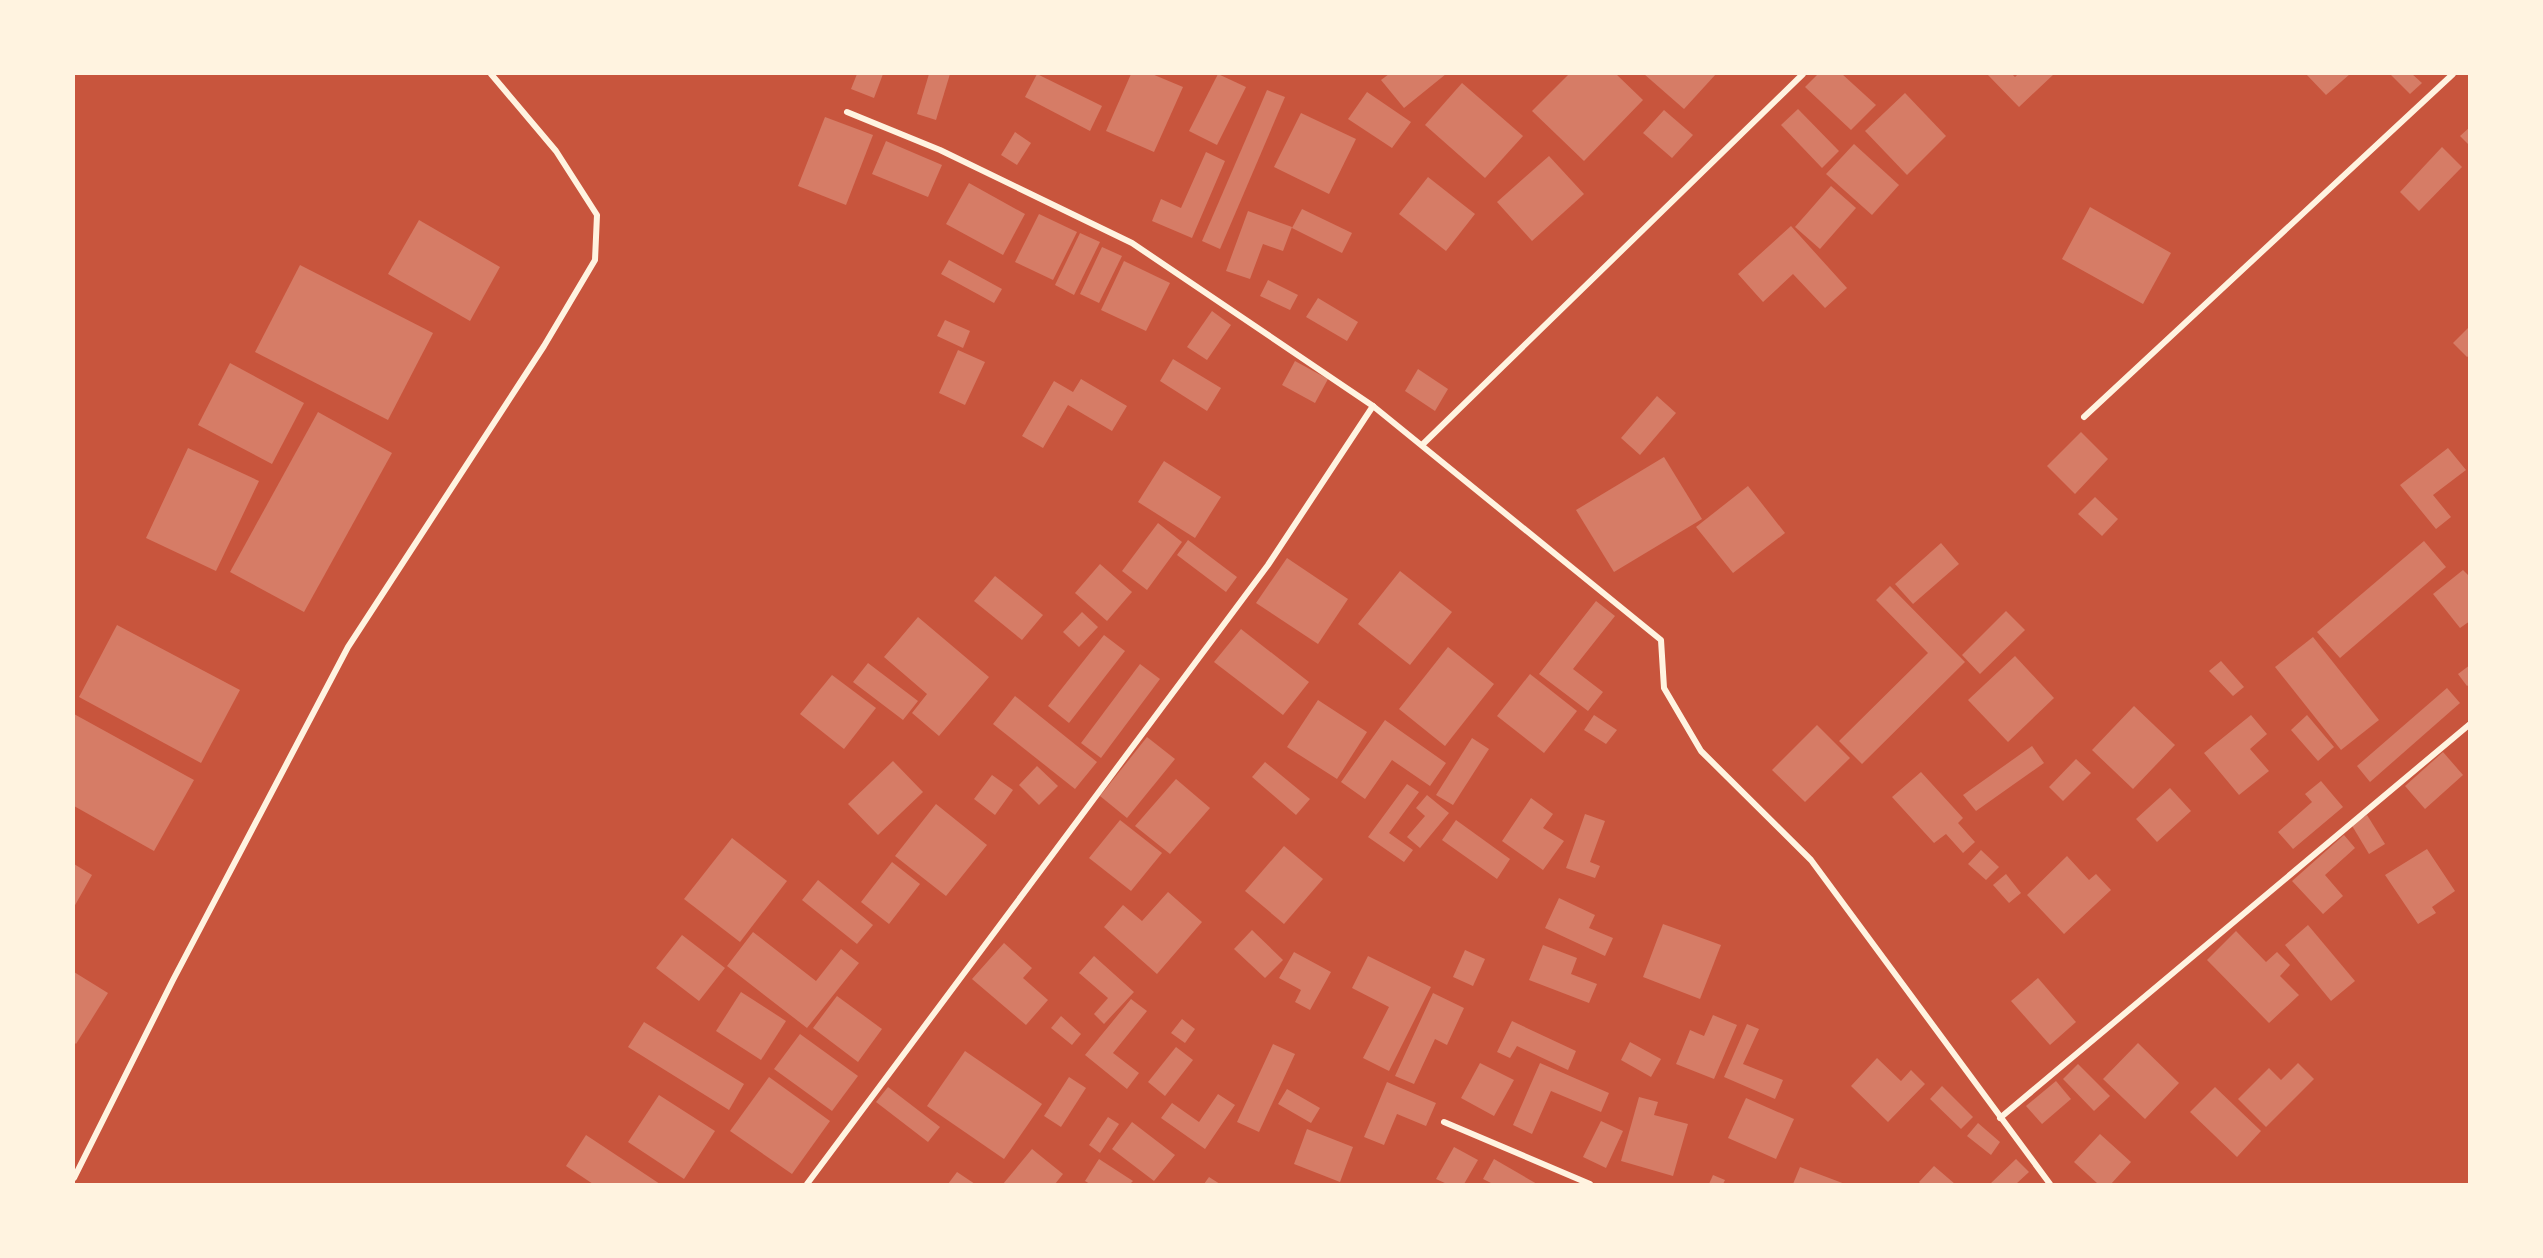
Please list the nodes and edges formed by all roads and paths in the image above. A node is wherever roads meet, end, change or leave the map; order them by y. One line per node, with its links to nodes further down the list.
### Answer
1 (490, 74): 11 (street)
2 (1803, 74): 7 (street)
3 (2452, 74): 6 (street)
4 (847, 112): 5 (street)
5 (1373, 406): 7 (street); 12 (street)
6 (2084, 417)
7 (1422, 445): 9 (street)
8 (2469, 724): 9 (street)
9 (2000, 1118): 14 (street)
10 (1444, 1122): 13 (street)
11 (74, 1178)
12 (807, 1185)
13 (1590, 1185)
14 (2050, 1185)

